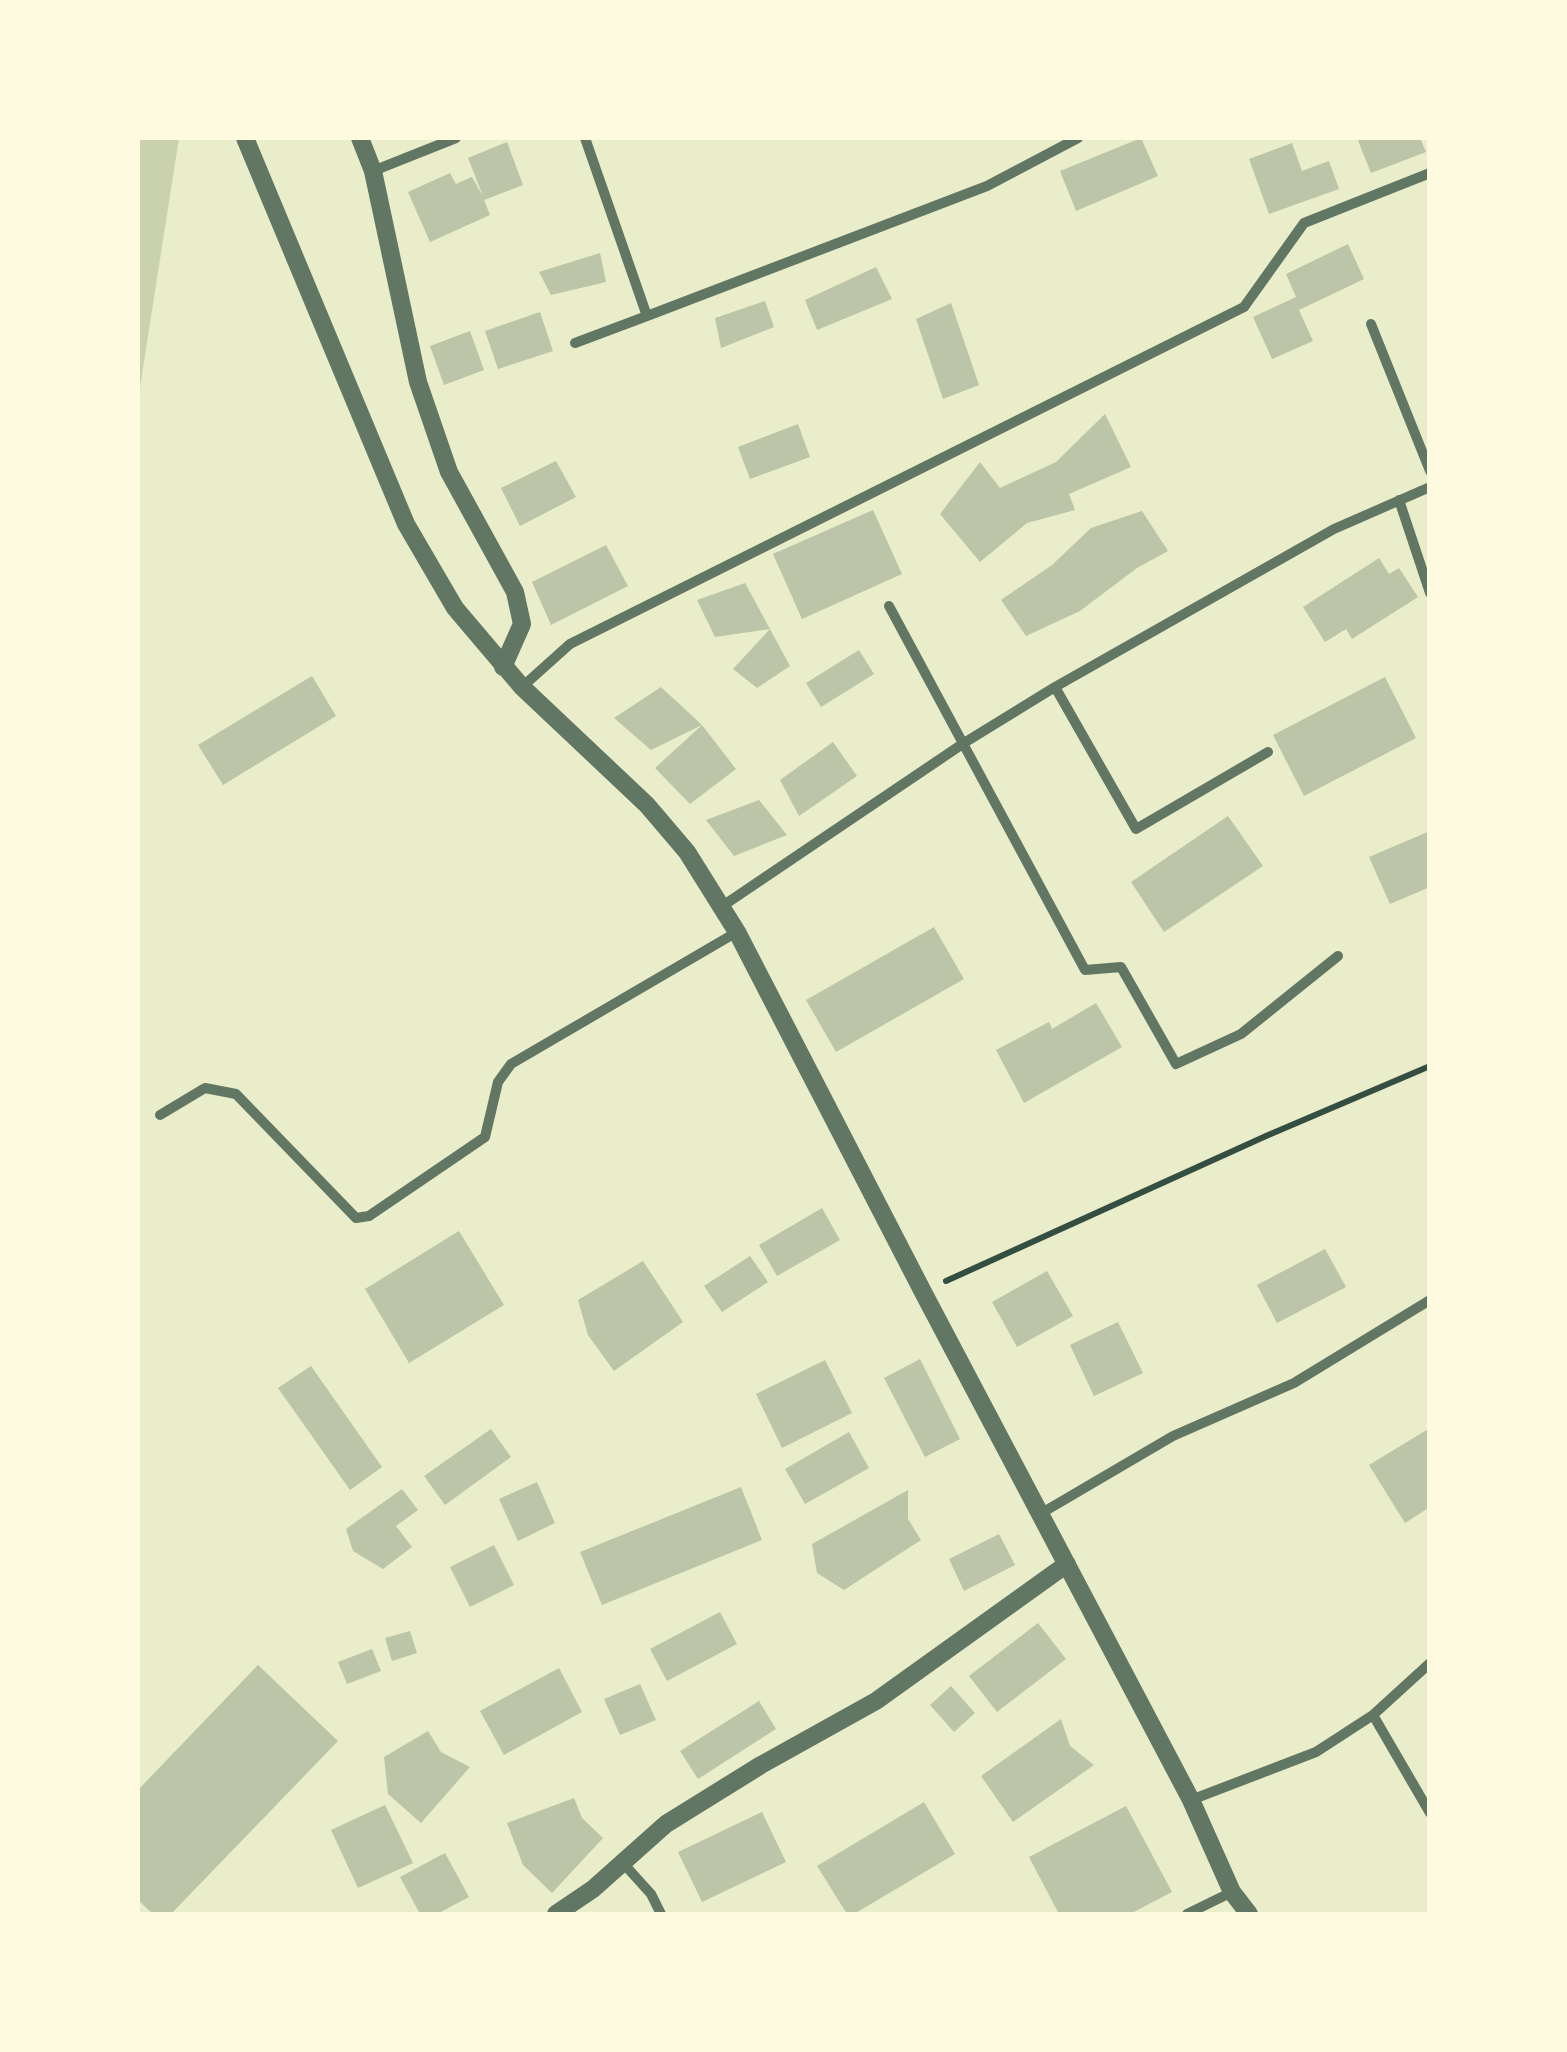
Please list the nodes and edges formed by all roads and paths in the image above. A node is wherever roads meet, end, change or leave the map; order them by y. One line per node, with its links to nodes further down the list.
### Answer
1 (245, 138): 16 (street)
2 (360, 138): 6 (street)
3 (456, 138): 6 (street)
4 (585, 138): 8 (street)
5 (1078, 138): 8 (street)
6 (373, 171): 16 (street)
7 (1430, 172): 18 (street)
8 (646, 316): 10 (street)
9 (1371, 324): 11 (street)
10 (575, 343)
11 (1430, 470)
12 (1430, 487): 13 (street)
13 (1399, 500): 14 (street); 17 (street)
14 (1430, 593)
15 (889, 606): 19 (street)
16 (503, 667): 18 (street)
17 (1055, 687): 19 (street); 20 (street)
18 (522, 688): 21 (street)
19 (964, 743): 21 (street); 23 (street)
20 (1268, 752)
21 (720, 907): 22 (street)
22 (737, 932): 25 (street); 26 (street)
23 (1338, 956)
24 (1430, 1066): 26 (path)
25 (160, 1115)
26 (923, 1292): 28 (street)
27 (1430, 1300): 28 (street)
28 (1040, 1514): 29 (street)
29 (1066, 1564): 32 (street); 34 (street)
30 (1430, 1663): 31 (street)
31 (1373, 1715): 32 (street); 33 (street)
32 (1191, 1800): 35 (street)
33 (1430, 1813)
34 (622, 1863): 36 (street); 37 (street)
35 (1232, 1892): 38 (street); 39 (street)
36 (556, 1914)
37 (661, 1914)
38 (1187, 1914)
39 (1249, 1914)

